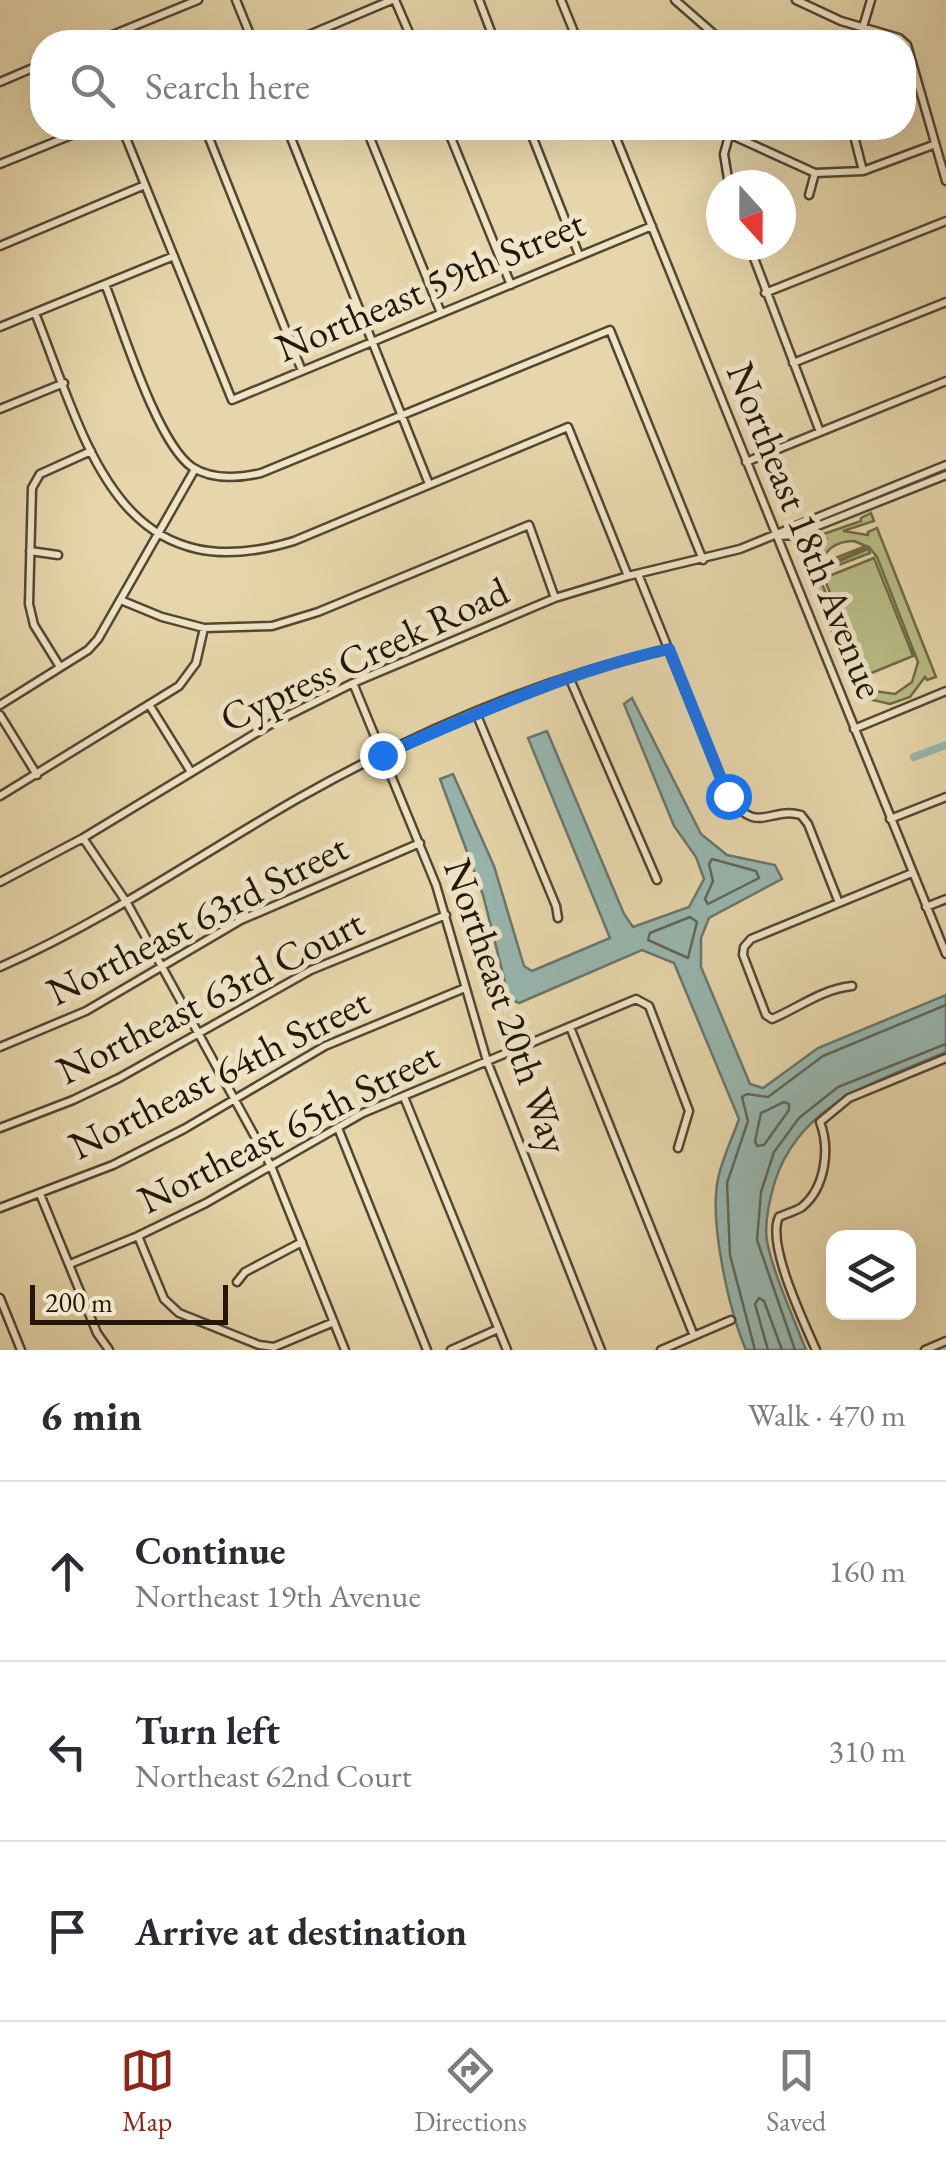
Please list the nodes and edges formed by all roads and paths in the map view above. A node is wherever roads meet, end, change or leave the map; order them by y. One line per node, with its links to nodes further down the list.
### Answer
1 (198, 0): 11 (street)
2 (236, 0): 12 (street)
3 (393, 0): 10 (street); 14 (street)
4 (479, 0): 15 (street)
5 (562, 0): 16 (street)
6 (675, 0): 17 (street)
7 (796, 0): 9 (street)
8 (871, 0): 9 (street)
9 (863, 27): 18 (street)
10 (326, 28): 13 (street)
11 (124, 30)
12 (248, 30)
13 (321, 30)
14 (407, 30)
15 (491, 30)
16 (573, 30)
17 (709, 30)
18 (873, 30)
19 (30, 69): 21 (street)
20 (916, 78): 33 (street)
21 (0, 82)
22 (59, 140): 34 (street)
23 (127, 140): 39 (street)
24 (210, 140): 56 (street)
25 (292, 140): 54 (street)
26 (371, 140): 52 (street)
27 (452, 140): 48 (street)
28 (534, 140): 44 (street)
29 (617, 140): 42 (street, Northeast 18th Avenue)
30 (727, 140): 35 (street)
31 (737, 140): 37 (street)
32 (855, 140): 36 (street)
33 (934, 145): 36 (street); 38 (street)
34 (0, 164)
35 (727, 170)
36 (864, 171): 37 (street)
37 (815, 173): 40 (street)
38 (946, 181)
39 (145, 185): 43 (street); 45 (street)
40 (809, 194)
41 (946, 221): 49 (street)
42 (652, 226): 44 (street, Northeast 59th Street); 63 (street, Northeast 18th Avenue)
43 (0, 246)
44 (579, 255): 48 (street, Northeast 59th Street)
45 (174, 256): 47 (street); 56 (street, Northeast 59th Street)
46 (754, 260): 49 (street)
47 (104, 284): 51 (street); 65 (street)
48 (511, 284): 52 (street, Northeast 59th Street)
49 (765, 294): 55 (street)
50 (946, 302): 55 (street)
51 (35, 313): 53 (street); 58 (street)
52 (441, 314): 54 (street, Northeast 59th Street)
53 (0, 327)
54 (372, 342): 56 (street, Northeast 59th Street); 60 (street)
55 (793, 363): 61 (street)
56 (302, 372)
57 (946, 381): 61 (street)
58 (64, 383): 59 (street); 62 (street)
59 (0, 409)
60 (401, 414): 65 (street); 67 (street); 72 (street)
61 (820, 432): 63 (street)
62 (91, 451): 68 (street); 70 (street)
63 (746, 462): 69 (street, Northeast 18th Avenue)
64 (946, 465): 69 (street, Cypress Creek Road)
65 (195, 469): 68 (street)
66 (946, 475): 69 (street, Cypress Creek Road)
67 (429, 484): 68 (street); 74 (street)
68 (158, 534): 76 (street)
69 (777, 536): 72 (street, Cypress Creek Road); 87 (street, Northeast 18th Avenue)
70 (30, 552): 71 (street); 79 (street)
71 (58, 555)
72 (703, 560): 73 (street, Cypress Creek Road)
73 (638, 574): 74 (street, Cypress Creek Road); 78 (street)
74 (628, 576): 75 (street, Cypress Creek Road)
75 (556, 598): 77 (street); 81 (street, Cypress Creek Road)
76 (122, 600): 77 (street); 79 (street)
77 (204, 628): 84 (street)
78 (669, 649): 80 (street); 101 (street)
79 (60, 668): 83 (street)
80 (569, 677): 86 (street); 97 (street)
81 (353, 683): 88 (street, Northeast 20th Way); 89 (street, Cypress Creek Road)
82 (946, 692): 87 (street)
83 (0, 705)
84 (150, 706): 89 (street); 90 (street)
85 (0, 714): 90 (street)
86 (476, 714): 88 (street); 104 (street)
87 (854, 728): 93 (street, Northeast 18th Avenue)
88 (382, 755): 95 (street, Northeast 20th Way); 100 (street)
89 (191, 772): 94 (street, Cypress Creek Road)
90 (37, 775): 91 (street)
91 (0, 796)
92 (946, 796): 93 (street)
93 (890, 819): 96 (street, Northeast 18th Avenue)
94 (84, 838): 98 (street, Cypress Creek Road); 100 (street)
95 (420, 844): 103 (street, Northeast 20th Way); 107 (street, Northeast 63rd Street)
96 (912, 873): 101 (street); 102 (street, Northeast 18th Avenue)
97 (657, 880)
98 (0, 882)
99 (946, 899): 102 (street)
100 (127, 903): 106 (street); 107 (street)
101 (838, 903): 108 (street)
102 (926, 907): 105 (street, Northeast 18th Avenue)
103 (446, 915): 109 (street, Northeast 20th Way); 111 (street, Northeast 63rd Court)
104 (558, 918)
105 (946, 954)
106 (0, 967)
107 (163, 967): 111 (street); 112 (street, Northeast 63rd Street)
108 (852, 986)
109 (465, 988): 114 (street, Northeast 20th Way); 116 (street, Northeast 64th Street)
110 (570, 1027): 114 (street, Northeast 65th Street); 119 (street, Northeast 65th Street); 131 (street)
111 (200, 1034): 116 (street); 117 (street, Northeast 63rd Court)
112 (0, 1046)
113 (946, 1058): 141 (street)
114 (486, 1062): 115 (street, Northeast 65th Street); 139 (street, Northeast 20th Way)
115 (404, 1096): 118 (street, Northeast 65th Street); 130 (street)
116 (236, 1099): 120 (street); 121 (street, Northeast 64th Street)
117 (0, 1128)
118 (338, 1128): 120 (street, Northeast 65th Street); 136 (street)
119 (678, 1148)
120 (271, 1166): 123 (street, Northeast 65th Street); 124 (street)
121 (40, 1194): 122 (street, Northeast 64th Street); 125 (street)
122 (0, 1208)
123 (138, 1236): 125 (street, Northeast 65th Street); 129 (street)
124 (302, 1242): 126 (street); 129 (street)
125 (70, 1264): 134 (street)
126 (236, 1282)
127 (0, 1298): 133 (street)
128 (731, 1320): 131 (street)
129 (334, 1322): 135 (street)
130 (498, 1329): 137 (street); 138 (street)
131 (694, 1336): 140 (street)
132 (946, 1341): 142 (street)
133 (21, 1350)
134 (109, 1350)
135 (345, 1350)
136 (428, 1350)
137 (451, 1350)
138 (507, 1350)
139 (601, 1350)
140 (661, 1350)
141 (816, 1350)
142 (925, 1350)

